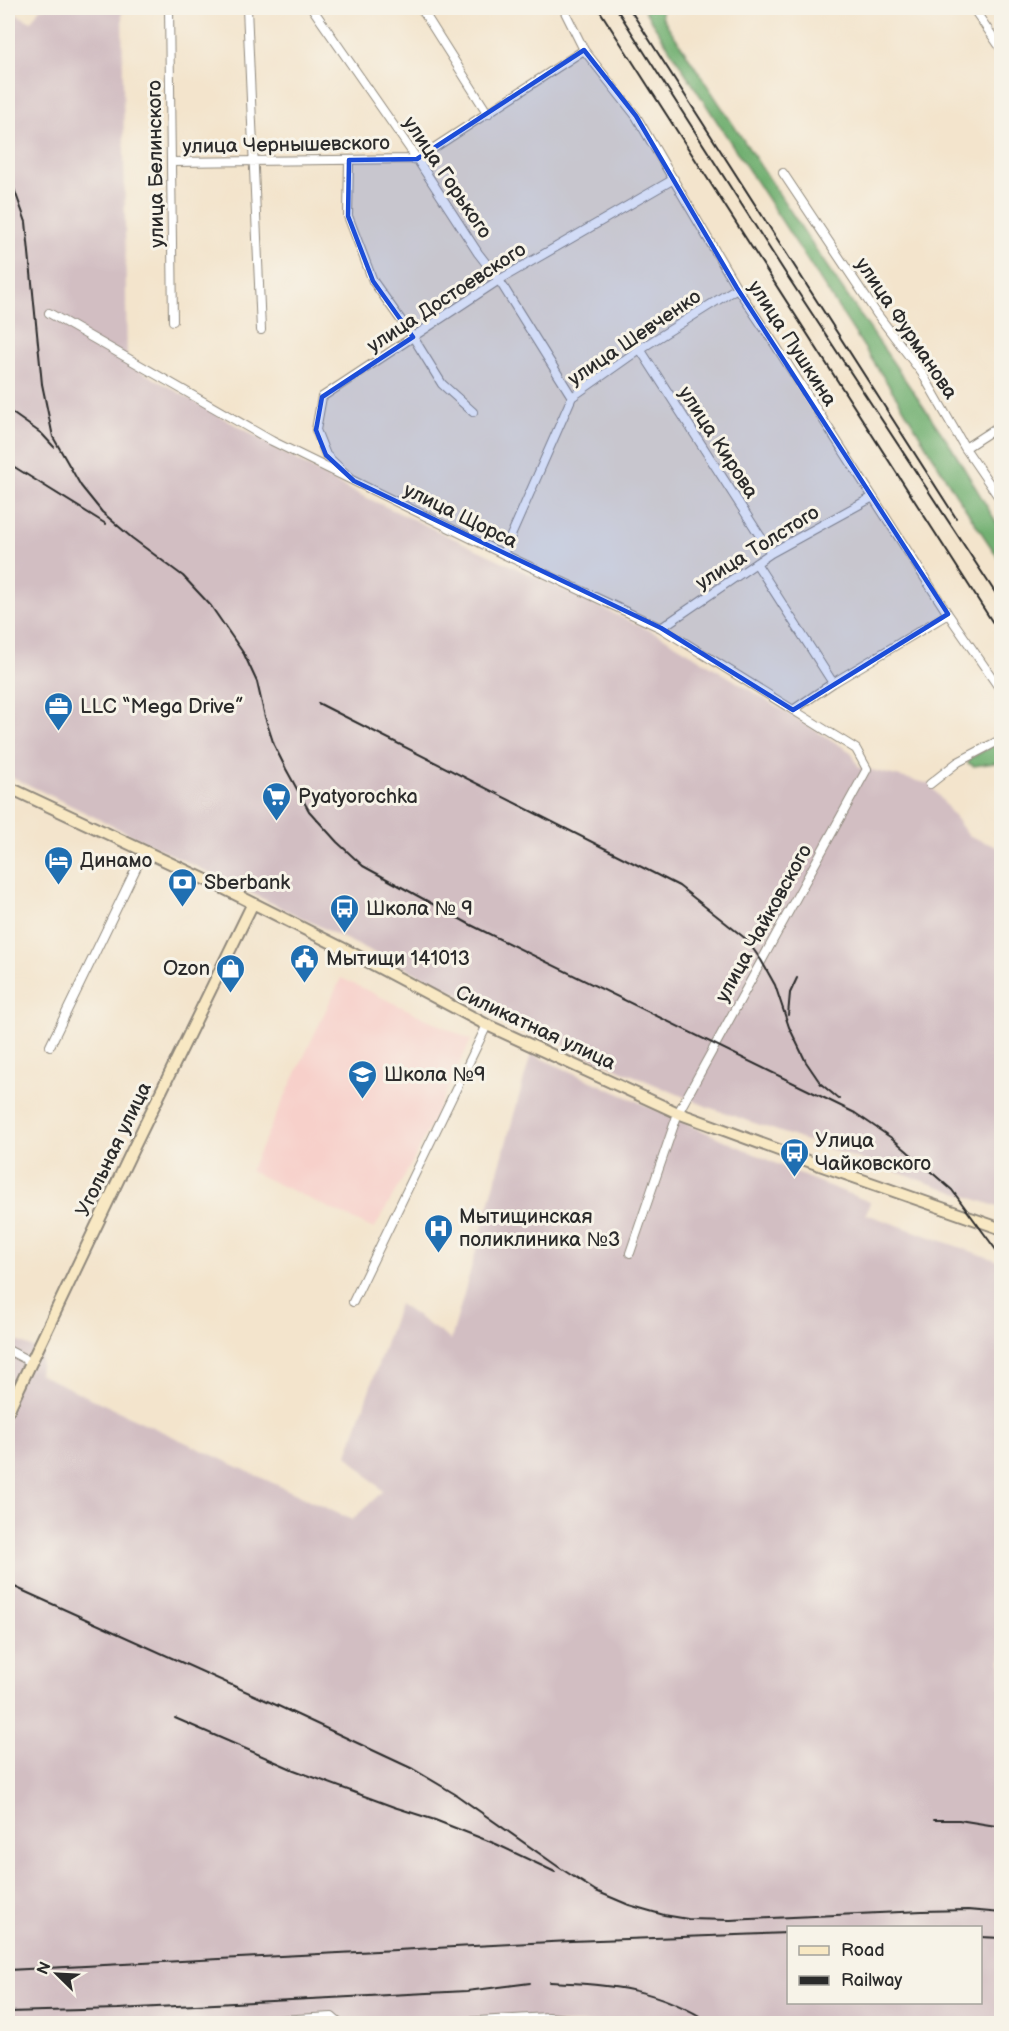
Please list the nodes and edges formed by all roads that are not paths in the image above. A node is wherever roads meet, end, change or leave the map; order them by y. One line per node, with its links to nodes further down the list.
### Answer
1 (169, 8): 13 (street, улица Белинского)
2 (247, 8): 12 (street)
3 (312, 8): 11 (street, улица Горького)
4 (421, 8): 9 (street)
5 (563, 8): 7 (street, улица Пушкина)
6 (974, 8): 8 (street)
7 (585, 50): 9 (street, улица Чернышевского); 15 (street, улица Пушкина)
8 (1002, 50)
9 (488, 114): 11 (street, улица Чернышевского)
10 (349, 159): 11 (street, улица Чернышевского); 12 (street, улица Чернышевского); 21 (street)
11 (417, 159): 16 (street, улица Горького)
12 (254, 161): 13 (street, улица Чернышевского); 20 (street)
13 (171, 162): 19 (street, улица Белинского)
14 (783, 173): 26 (street, улица Фурманова)
15 (674, 179): 16 (street, улица Достоевского); 17 (street, улица Пушкина)
16 (499, 280): 21 (street, улица Достоевского); 23 (street, улица Горького)
17 (736, 288): 22 (street, улица Шевченко); 28 (street, улица Пушкина)
18 (49, 313): 27 (street, улица Щорса)
19 (173, 321)
20 (261, 330)
21 (413, 337): 24 (street); 27 (street, улица Достоевского)
22 (640, 349): 23 (street, улица Шевченко); 30 (street, улица Кирова)
23 (572, 397): 31 (street, улица Шевченко)
24 (473, 412)
25 (1002, 424): 26 (street)
26 (965, 448): 29 (street, улица Фурманова)
27 (354, 481): 31 (street, улица Щорса)
28 (873, 497): 30 (street, улица Толстого); 33 (street, улица Пушкина)
29 (1002, 502)
30 (771, 553): 32 (street, улица Толстого)
31 (503, 554): 34 (street, улица Щорса)
32 (756, 563): 34 (street, улица Толстого); 35 (street)
33 (948, 614): 35 (street); 36 (street, улица Пушкина)
34 (661, 628): 37 (street, улица Щорса)
35 (833, 683): 37 (street)
36 (1002, 692)
37 (794, 710): 39 (street, улица Щорса)
38 (1002, 739): 40 (street)
39 (856, 749): 46 (street, улица Чайковского)
40 (930, 784)
41 (8, 787): 42 (street, Силикатная улица)
42 (144, 852): 43 (street, Силикатная улица); 45 (street)
43 (253, 903): 44 (street, Силикатная улица); 51 (street, Угольная улица)
44 (487, 1025): 46 (street, Силикатная улица); 49 (street)
45 (50, 1046)
46 (678, 1113): 47 (street, Силикатная улица); 48 (street)
47 (1002, 1229)
48 (630, 1253)
49 (353, 1302)
50 (8, 1350): 51 (street)
51 (31, 1362): 52 (street, Угольная улица)
52 (8, 1411)
53 (205, 2024): 54 (street)
54 (340, 2024)
55 (427, 2024): 56 (street)
56 (580, 2024)

